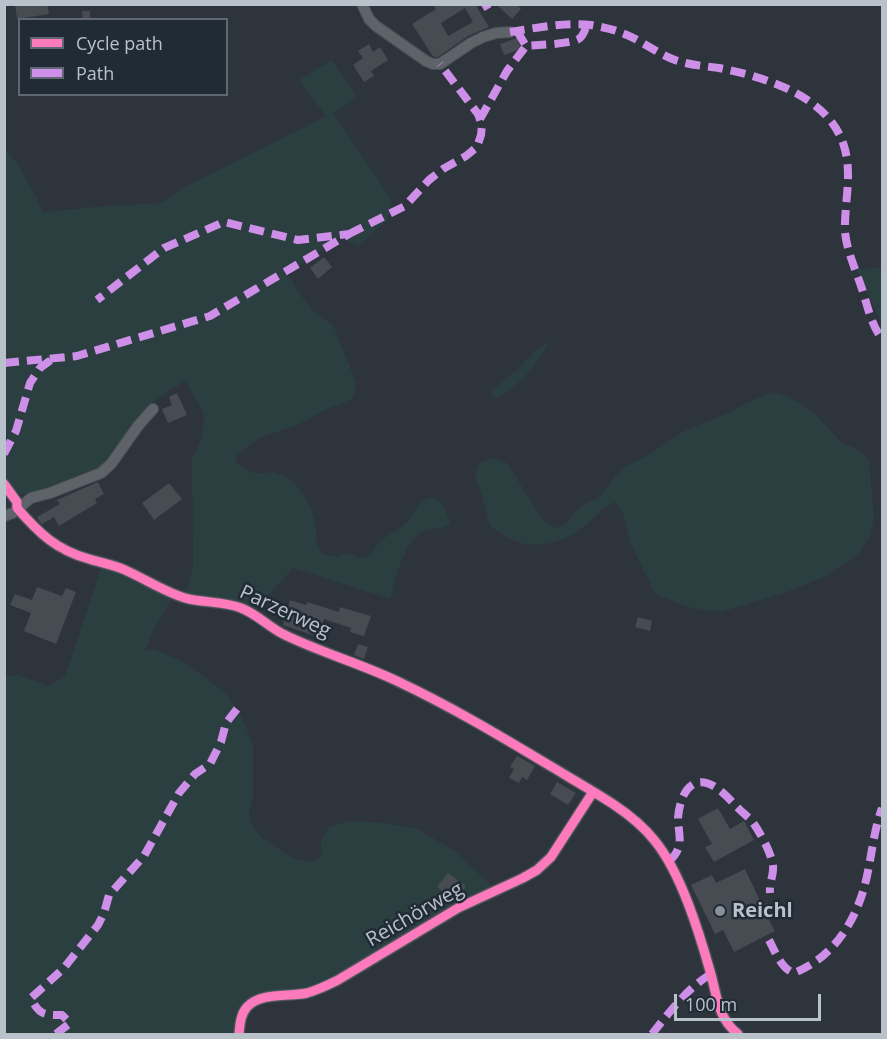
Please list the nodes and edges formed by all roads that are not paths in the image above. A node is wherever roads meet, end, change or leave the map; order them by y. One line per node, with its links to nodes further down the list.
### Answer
1 (362, 4): 2 (street)
2 (510, 32)
3 (153, 410): 5 (street)
4 (4, 484): 5 (street, Parzerweg)
5 (17, 508): 6 (street); 7 (street, Parzerweg)
6 (4, 516)
7 (593, 792): 8 (street, Reichörweg); 9 (street, Parzerweg)
8 (239, 1035)
9 (738, 1035)

